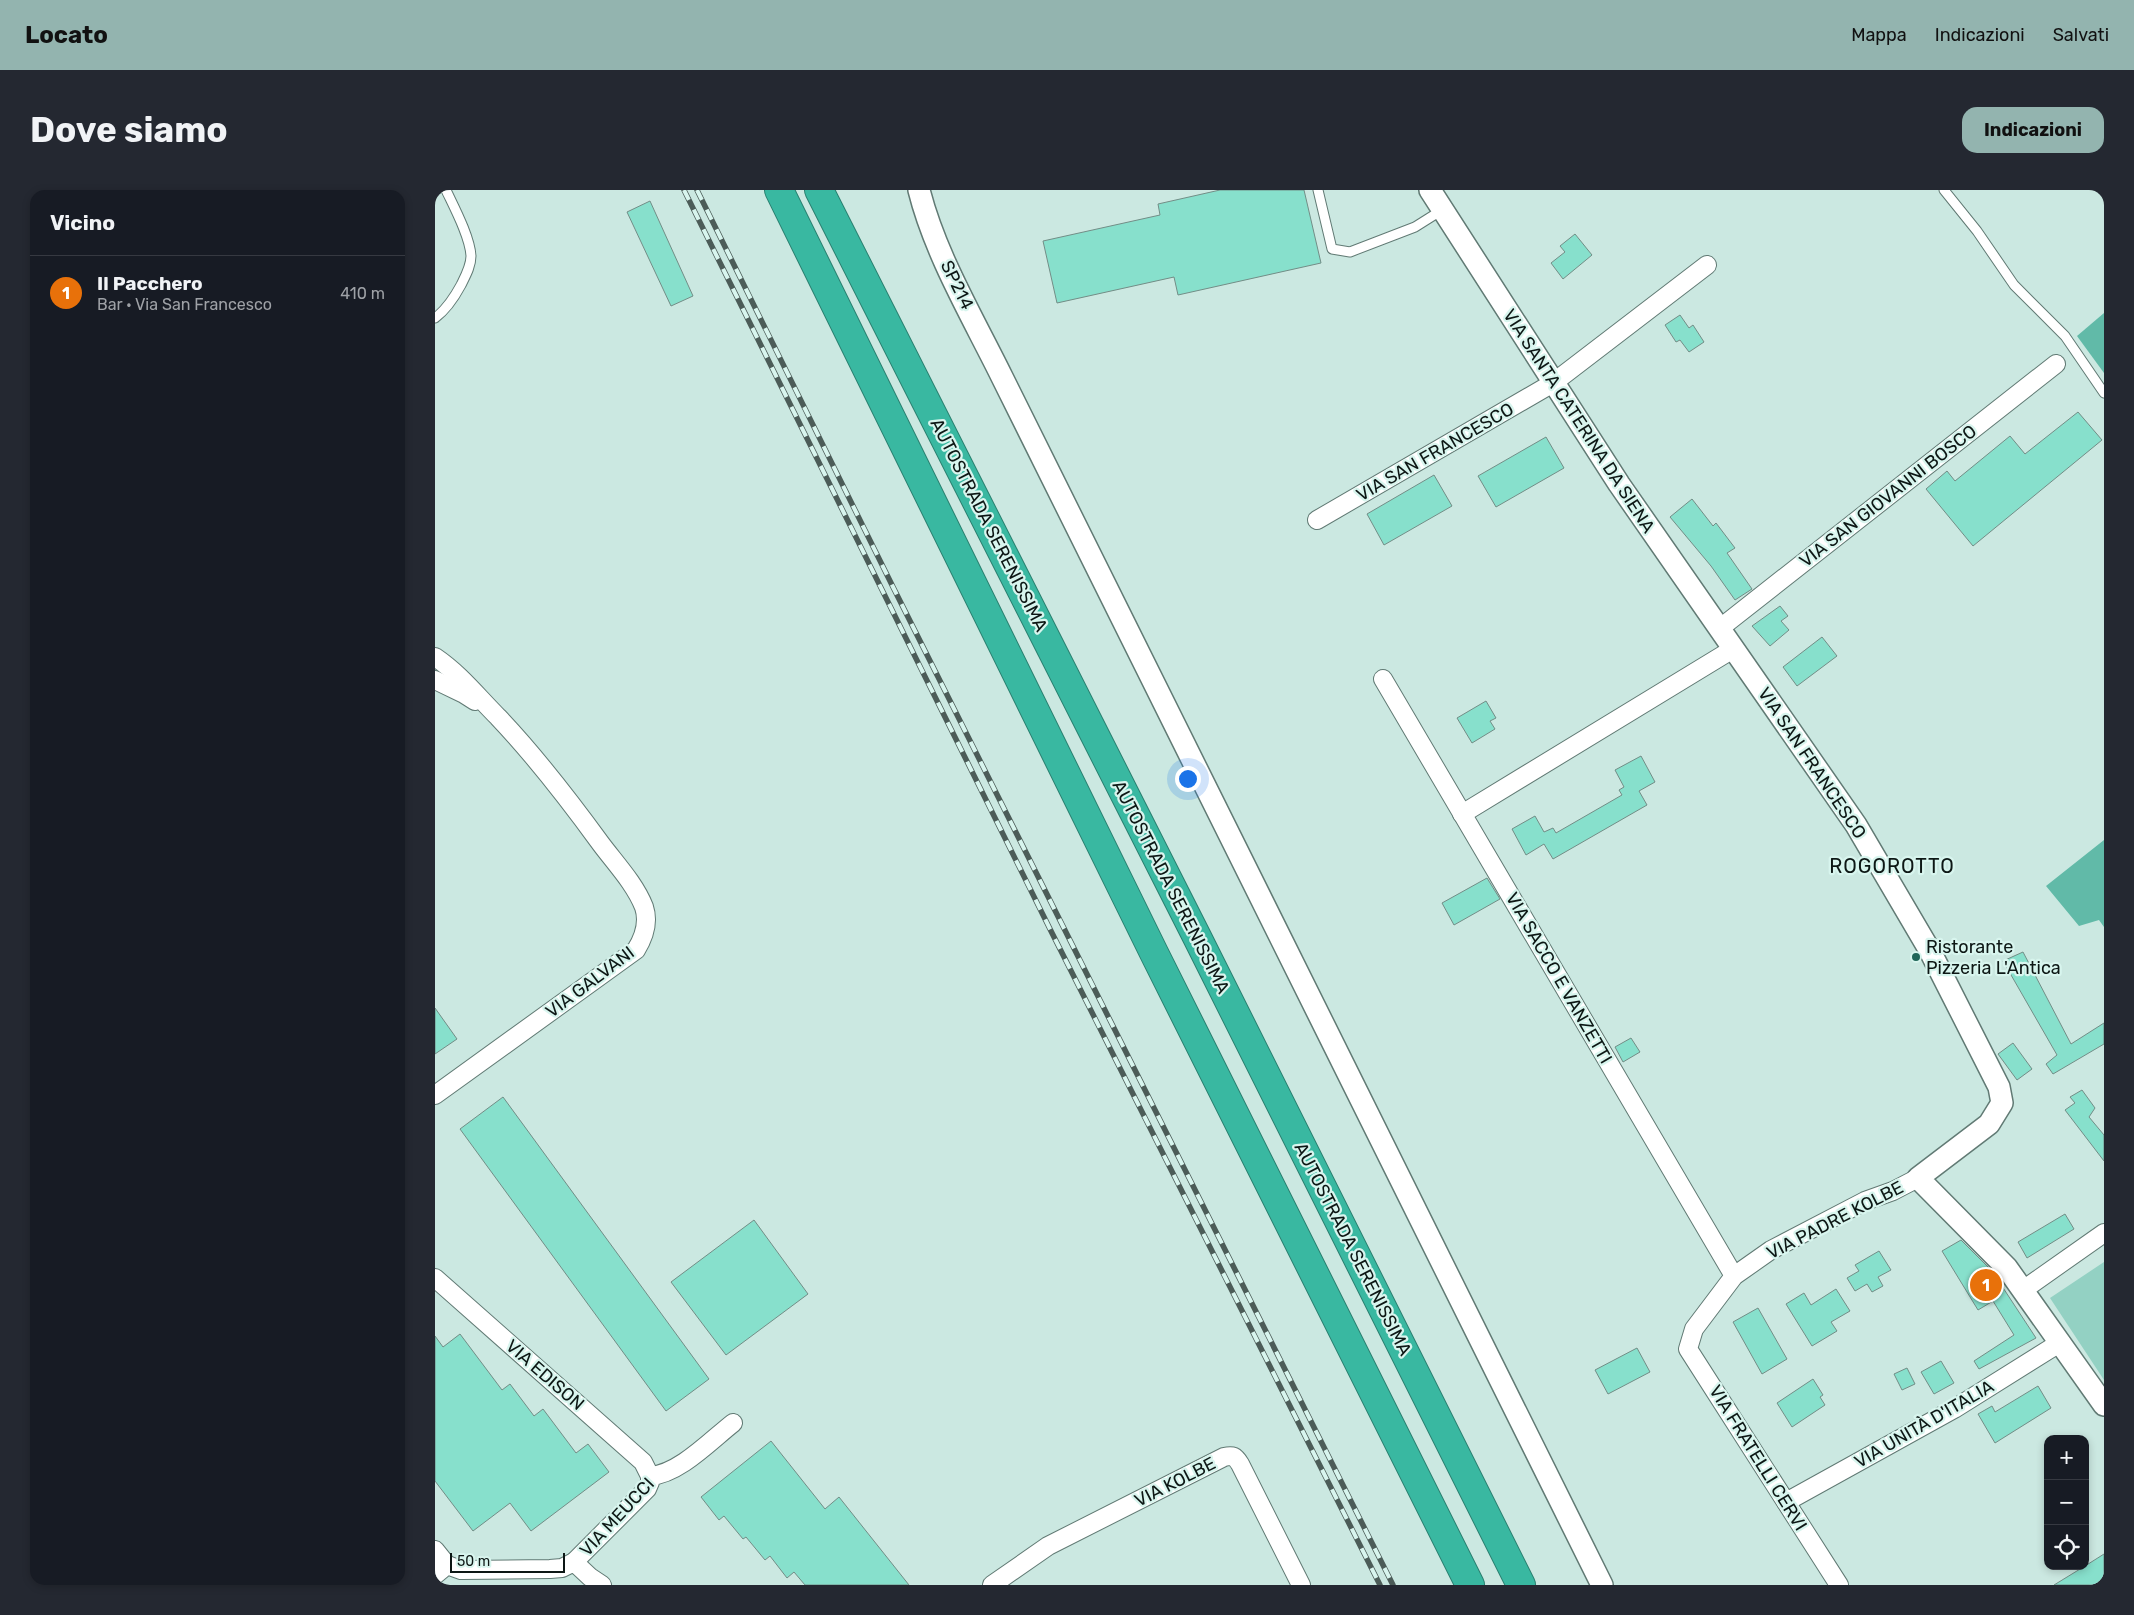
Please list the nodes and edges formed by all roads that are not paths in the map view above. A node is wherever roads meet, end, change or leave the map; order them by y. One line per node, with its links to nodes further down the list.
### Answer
1 (446, 190): 10 (lane)
2 (779, 190): 40 (highway)
3 (819, 190): 41 (highway, AUTOSTRADA SERENISSIMA)
4 (919, 190): 42 (street, SP214 / SP214)
5 (1318, 190): 8 (lane)
6 (1430, 190): 8 (street, VIA SANTA CATERINA DA SIENA)
7 (1944, 190): 13 (lane)
8 (1442, 210): 12 (street, VIA SANTA CATERINA DA SIENA)
9 (1707, 265): 12 (street, VIA SAN FRANCESCO)
10 (435, 318)
11 (2056, 364): 15 (street, VIA SAN GIOVANNI BOSCO)
12 (1553, 383): 14 (street, VIA SAN FRANCESCO); 15 (street, VIA SANTA CATERINA DA SIENA)
13 (2104, 393)
14 (1317, 520)
15 (1719, 629): 16 (street, VIA SANTA CATERINA DA SIENA)
16 (1733, 649): 21 (street); 23 (street, VIA SAN FRANCESCO)
17 (435, 657): 20 (street, VIA GALVANI)
18 (1383, 679): 21 (street, VIA SACCO E VANZETTI)
19 (435, 680): 20 (street, VIA GALVANI)
20 (498, 717): 22 (street, VIA GALVANI)
21 (1462, 814): 25 (street, VIA SACCO E VANZETTI)
22 (435, 1095)
23 (1918, 1178): 25 (street, VIA PADRE KOLBE); 27 (street)
24 (2104, 1233): 27 (street)
25 (1734, 1276): 28 (street, VIA PADRE KOLBE)
26 (435, 1278): 32 (street, VIA EDISON)
27 (2023, 1290): 29 (street)
28 (1693, 1329): 33 (street, VIA FRATELLI CERVI)
29 (2061, 1342): 30 (street); 33 (street, VIA UNITÀ D'ITALIA)
30 (2104, 1405)
31 (733, 1423): 32 (street, VIA MEUCCI)
32 (650, 1476): 35 (street, VIA MEUCCI)
33 (1786, 1502): 43 (street, VIA FRATELLI CERVI)
34 (435, 1550): 36 (street)
35 (574, 1562): 36 (street); 37 (street)
36 (441, 1570)
37 (602, 1585)
38 (992, 1585): 39 (street, VIA KOLBE)
39 (1301, 1585)
40 (1470, 1585)
41 (1521, 1585)
42 (1602, 1585)
43 (1839, 1585)

